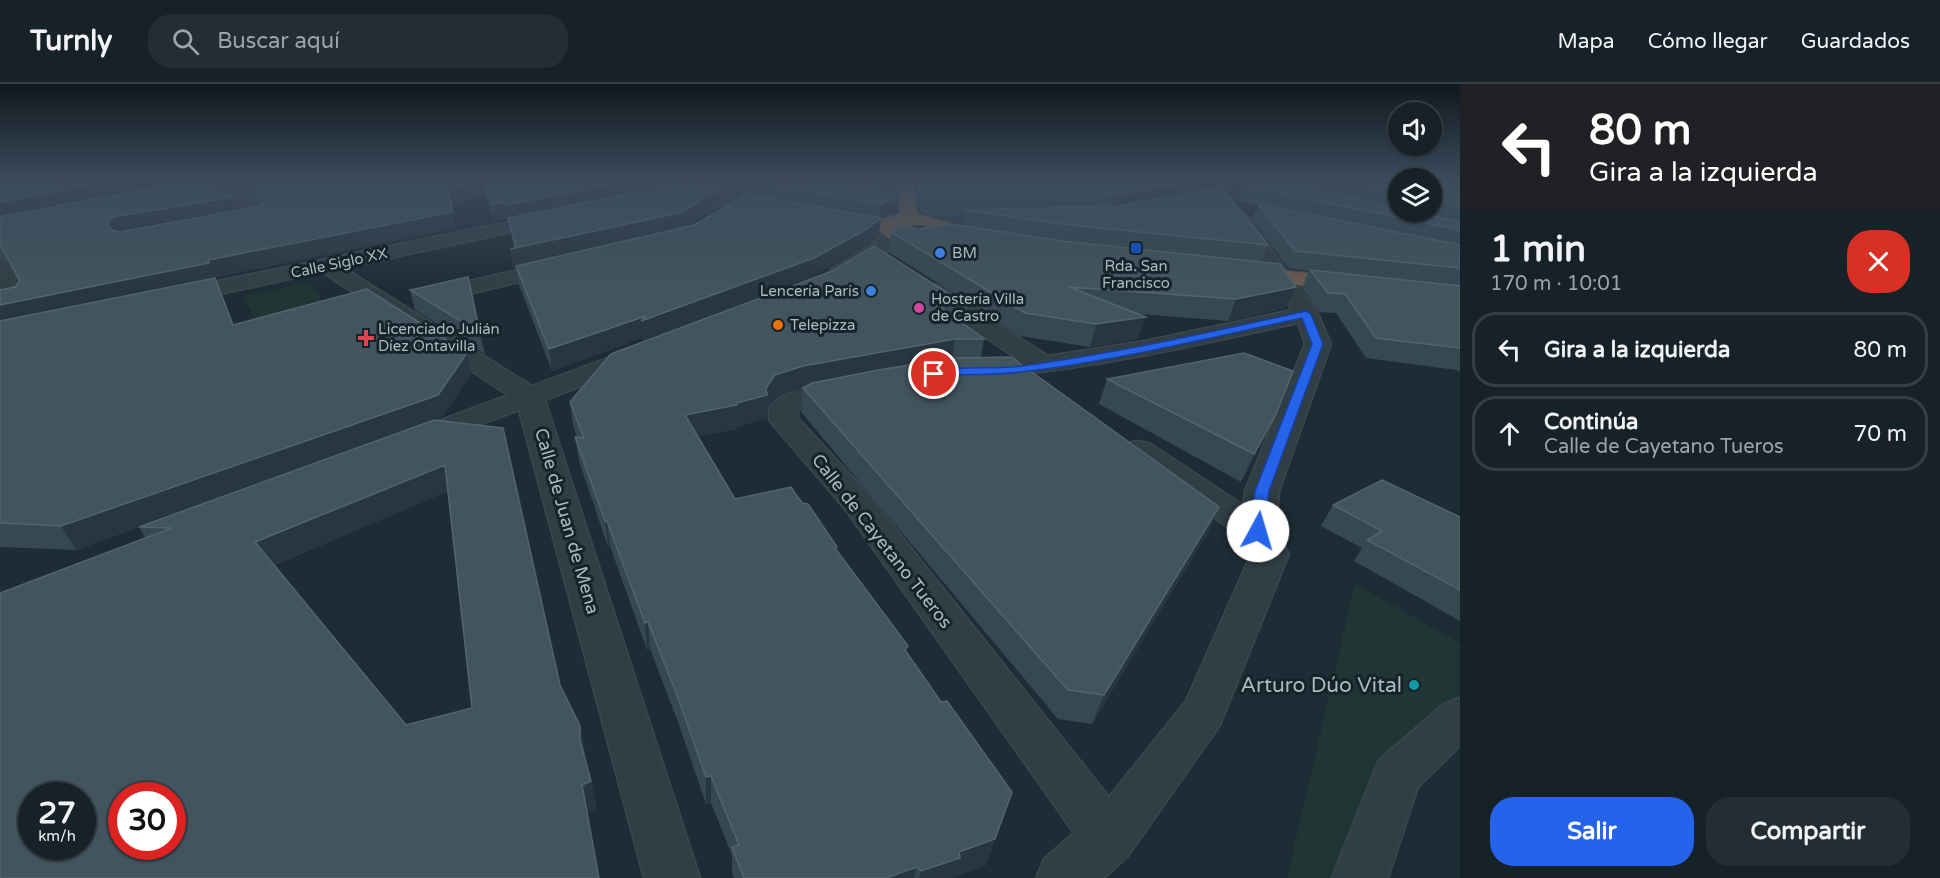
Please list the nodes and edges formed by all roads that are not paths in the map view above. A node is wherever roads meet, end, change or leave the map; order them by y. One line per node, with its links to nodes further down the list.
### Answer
1 (260, 216): 10 (street)
2 (564, 216): 16 (street, Calle Siglo XX)
3 (721, 216): 7 (street)
4 (892, 216): 9 (street)
5 (895, 216): 9 (highway)
6 (1240, 216): 12 (street)
7 (714, 220)
8 (1021, 220): 11 (street)
9 (894, 222): 11 (highway); 21 (street)
10 (204, 226)
11 (939, 229): 13 (highway)
12 (1255, 240): 14 (street); 19 (street)
13 (974, 241)
14 (1278, 243)
15 (584, 260): 25 (street)
16 (325, 265): 24 (street, Calle Siglo XX); 25 (street)
17 (0, 267): 23 (street)
18 (1226, 271): 19 (highway)
19 (1282, 277): 22 (highway); 26 (street)
20 (915, 281): 29 (street)
21 (822, 283)
22 (1370, 286)
23 (0, 302)
24 (151, 302)
25 (389, 307): 31 (street)
26 (1306, 314): 29 (street); 34 (street)
27 (660, 346): 31 (street)
28 (952, 371): 29 (street)
29 (1037, 374)
30 (880, 382): 36 (street, Calle de Cayetano Tueros)
31 (530, 397): 33 (street); 37 (street, Calle de Juan de Mena)
32 (1115, 434): 34 (street)
33 (384, 452)
34 (1258, 531): 36 (street)
35 (1460, 717): 39 (street)
36 (1109, 838): 38 (street)
37 (672, 878)
38 (1064, 878)
39 (1360, 878)

